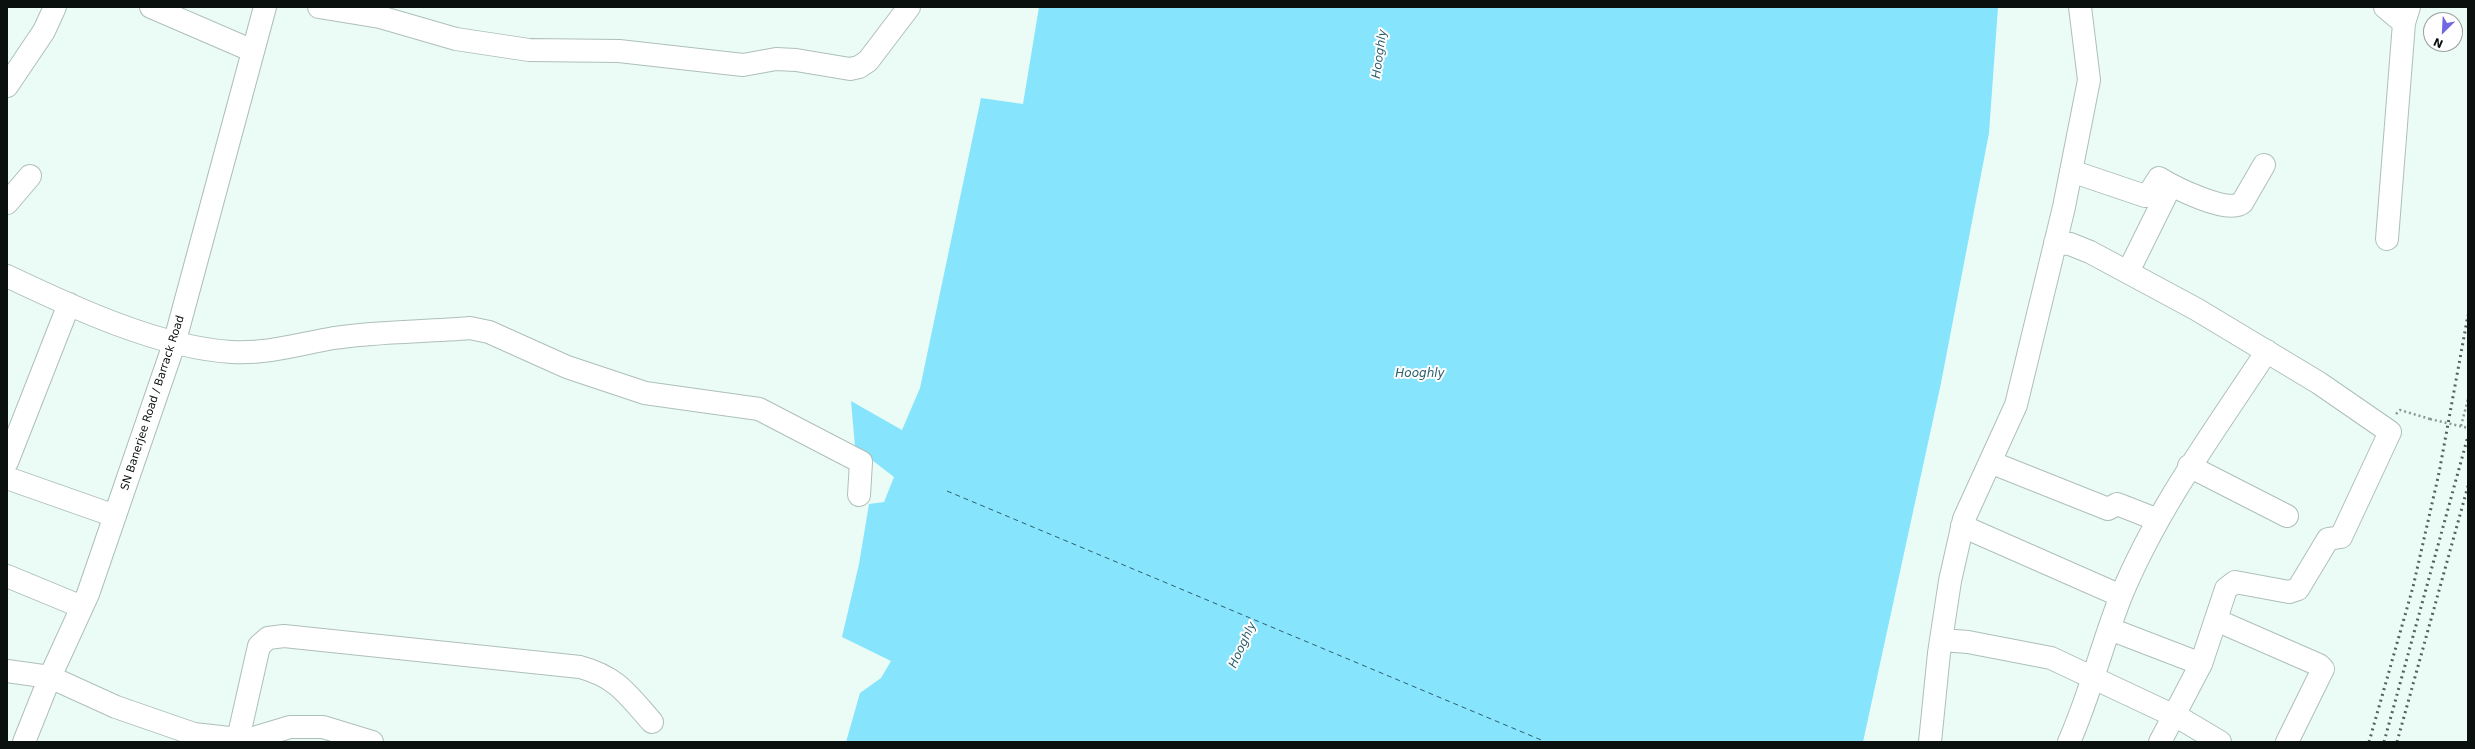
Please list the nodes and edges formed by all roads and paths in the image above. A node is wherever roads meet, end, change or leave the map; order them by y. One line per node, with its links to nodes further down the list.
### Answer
1 (55, 7): 10 (street)
2 (151, 7): 9 (street)
3 (265, 7): 9 (street, SN Banerjee Road / Barrack Road)
4 (319, 7): 5 (street)
5 (910, 7)
6 (2080, 7): 12 (street)
7 (2385, 7): 8 (street)
8 (2407, 15): 16 (street)
9 (253, 51): 21 (street, SN Banerjee Road / Barrack Road)
10 (7, 86)
11 (2264, 165): 14 (street)
12 (2071, 171): 14 (street); 17 (street)
13 (30, 176): 15 (street)
14 (2171, 185): 18 (street)
15 (7, 203)
16 (2387, 239)
17 (2055, 243): 18 (street); 28 (street)
18 (2128, 272): 22 (street)
19 (7, 276): 20 (street)
20 (69, 304): 21 (street); 27 (street)
21 (174, 344): 31 (street); 32 (street, SN Banerjee Road / Barrack Road)
22 (2267, 351): 26 (street); 29 (street)
23 (2468, 399): 24 (path)
24 (2461, 426): 25 (path, bridge); 26 (path, bridge)
25 (2468, 428)
26 (2388, 429): 39 (street)
27 (7, 462)
28 (1990, 462): 34 (street); 35 (street)
29 (2189, 466): 33 (street); 34 (street)
30 (7, 478): 32 (street)
31 (859, 495)
32 (115, 516): 38 (street, SN Banerjee Road / Barrack Road)
33 (2287, 516)
34 (2158, 520): 37 (street)
35 (1962, 526): 37 (street); 41 (street)
36 (7, 576): 38 (street)
37 (2121, 596): 40 (street)
38 (82, 607): 45 (street, SN Banerjee Road / Barrack Road)
39 (2216, 620): 42 (street); 55 (street)
40 (2110, 629): 42 (street); 44 (street)
41 (1942, 640): 44 (street); 51 (street)
42 (2201, 664): 46 (street)
43 (7, 671): 45 (street)
44 (2092, 676): 46 (street); 52 (street)
45 (50, 677): 48 (street); 49 (street, SN Banerjee Road / Barrack Road)
46 (2174, 716): 53 (street); 54 (street)
47 (652, 722): 48 (street)
48 (238, 739): 50 (street)
49 (24, 742)
50 (372, 742)
51 (1930, 742)
52 (2070, 742)
53 (2160, 742)
54 (2220, 742)
55 (2287, 742)

